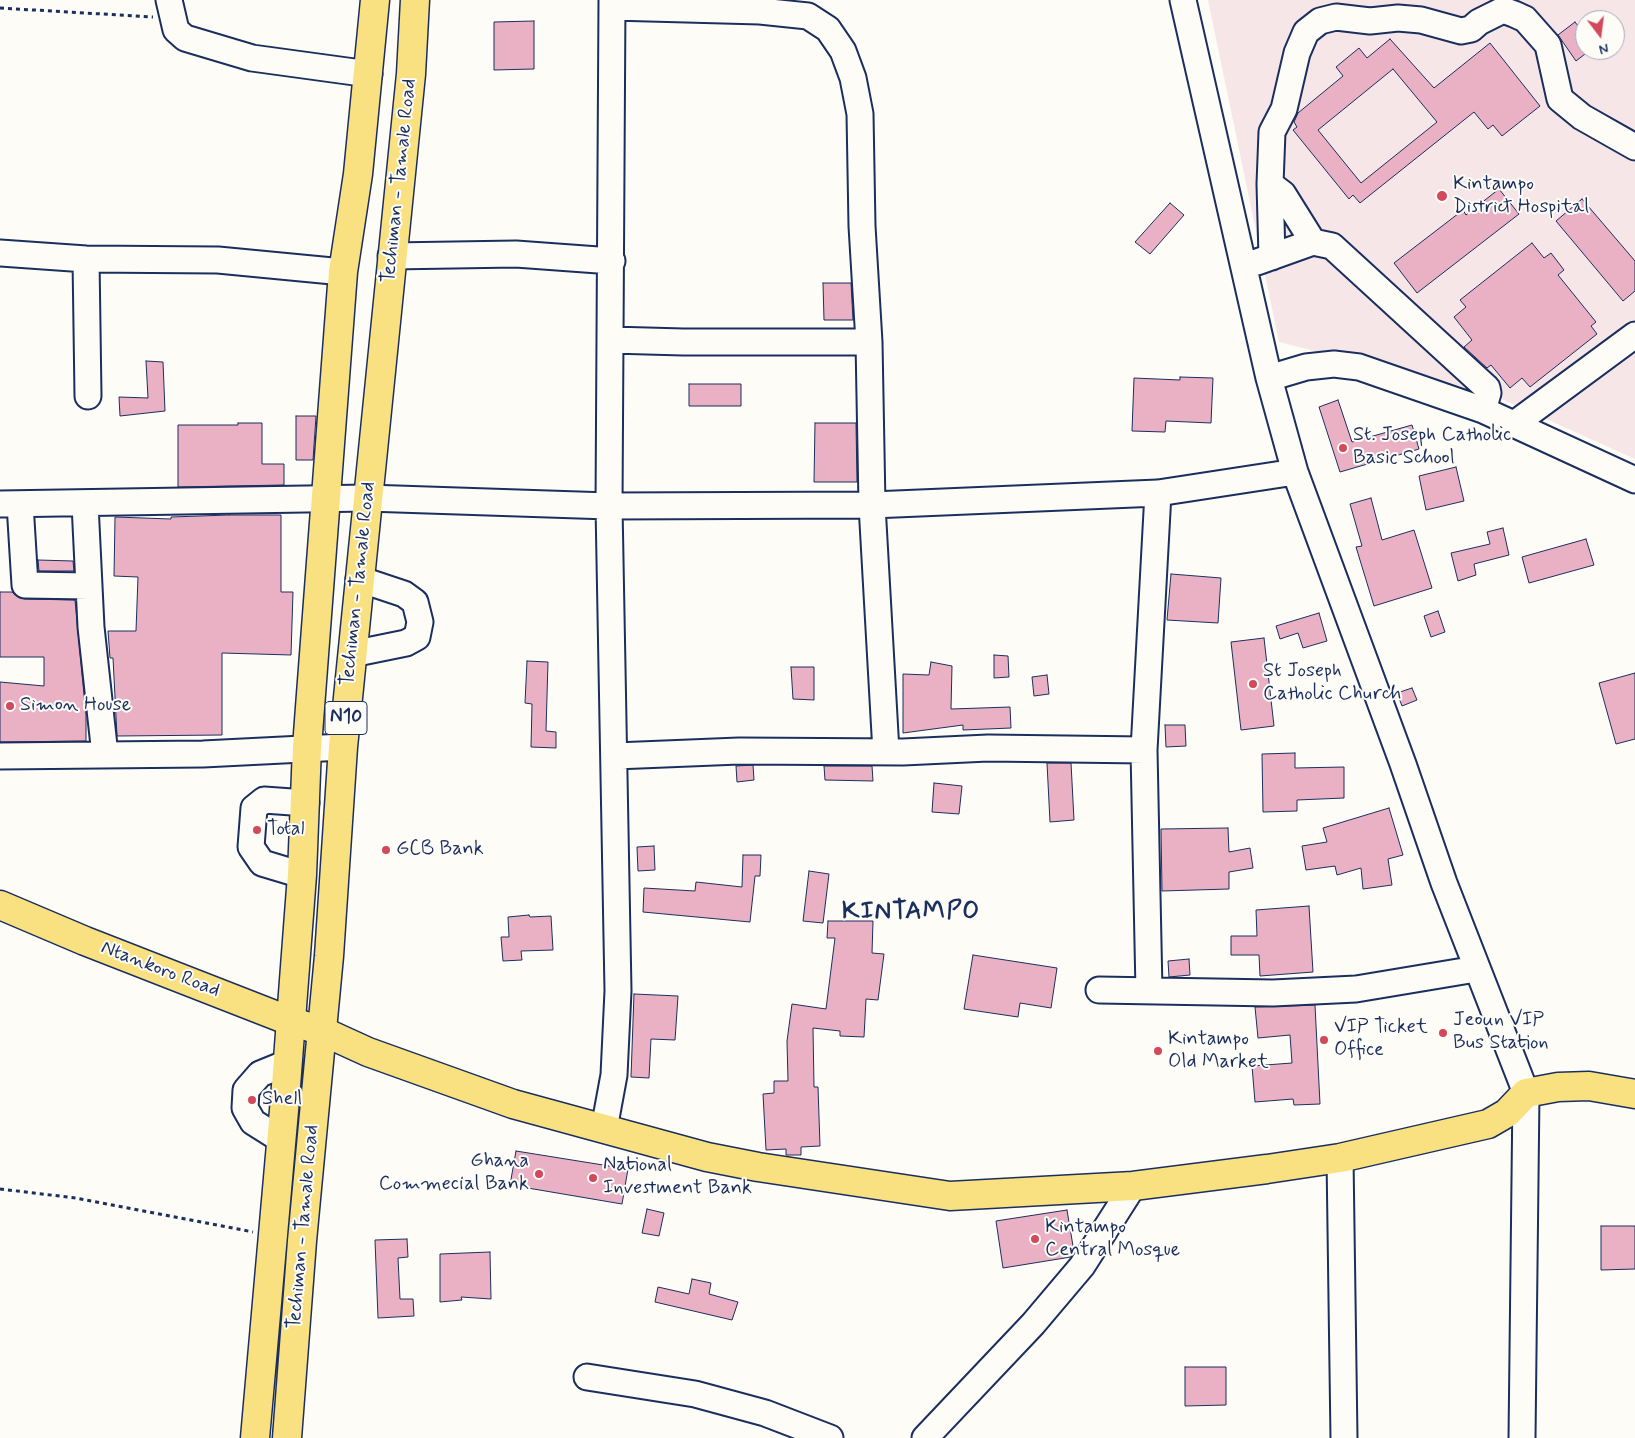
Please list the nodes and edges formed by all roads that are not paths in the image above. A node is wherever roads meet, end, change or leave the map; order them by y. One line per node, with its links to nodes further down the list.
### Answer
1 (375, 0): 6 (main road, Techiman - Tamale Road / N10)
2 (415, 0): 11 (main road, Techiman - Tamale Road / N10)
3 (1183, 0): 15 (street)
4 (612, 3): 14 (street); 19 (street)
5 (170, 9): 6 (street)
6 (369, 74): 16 (main road, Techiman - Tamale Road / N10)
7 (1635, 146): 8 (street)
8 (1270, 184): 9 (street); 12 (street)
9 (1313, 242): 12 (street); 22 (street)
10 (0, 253): 13 (street)
11 (391, 256): 14 (street); 28 (main road, Techiman - Tamale Road / N10)
12 (1272, 257): 15 (street)
13 (86, 259): 16 (street); 21 (street)
14 (612, 261): 18 (street)
15 (1243, 267): 20 (street)
16 (344, 272): 27 (main road, Techiman - Tamale Road / N10)
17 (1635, 335): 23 (street)
18 (611, 340): 19 (street); 32 (street)
19 (869, 342): 31 (street)
20 (1269, 378): 22 (street); 24 (street)
21 (88, 396)
22 (1484, 410): 23 (street)
23 (1513, 425): 25 (street)
24 (1295, 472): 26 (street); 47 (street)
25 (1635, 480)
26 (1158, 493): 31 (street); 39 (street)
27 (328, 498): 28 (street); 30 (street); 35 (main road, Techiman - Tamale Road / N10)
28 (367, 498): 32 (street); 33 (main road, Techiman - Tamale Road / N10)
29 (10, 504): 30 (street); 34 (street)
30 (85, 504): 34 (street)
31 (872, 505): 32 (street); 40 (street)
32 (609, 506): 43 (street)
33 (359, 579): 36 (main road, Techiman - Tamale Road / N10); 36 (street)
34 (89, 586): 41 (street)
35 (317, 634): 36 (main road); 37 (main road, Techiman - Tamale Road / N10)
36 (353, 643): 38 (main road, Techiman - Tamale Road / N10)
37 (307, 747): 38 (street); 41 (street); 44 (main road, Techiman - Tamale Road / N10)
38 (343, 747): 51 (main road, Techiman - Tamale Road / N10)
39 (1144, 750): 40 (street); 49 (street)
40 (886, 752): 43 (street)
41 (105, 755): 42 (street)
42 (0, 756)
43 (615, 756): 55 (street)
44 (306, 803): 45 (main road, Techiman - Tamale Road / N10); 45 (street)
45 (302, 875): 50 (main road, Techiman - Tamale Road / N10)
46 (0, 905): 50 (main road, Ntankoro Road)
47 (1476, 969): 49 (street); 53 (street)
48 (1099, 990): 49 (street)
49 (1149, 991)
50 (290, 1021): 51 (main road, Ntankoro Road); 52 (main road, Techiman - Tamale Road / N10)
51 (322, 1031): 55 (main road, Ntankoro Road); 61 (main road, Techiman - Tamale Road / N10)
52 (287, 1063): 56 (main road, Techiman - Tamale Road / N10); 56 (street)
53 (1526, 1093): 54 (main road); 57 (main road, Ntankoro Road); 65 (street)
54 (1635, 1094)
55 (604, 1128): 58 (main road, Ntankoro Road)
56 (280, 1139): 60 (main road, Techiman - Tamale Road / N10)
57 (1340, 1158): 58 (main road, Ntankoro Road); 64 (street)
58 (1134, 1186): 63 (street)
59 (587, 1377): 62 (street)
60 (255, 1438)
61 (287, 1438)
62 (830, 1438)
63 (925, 1438)
64 (1344, 1438)
65 (1522, 1438)

